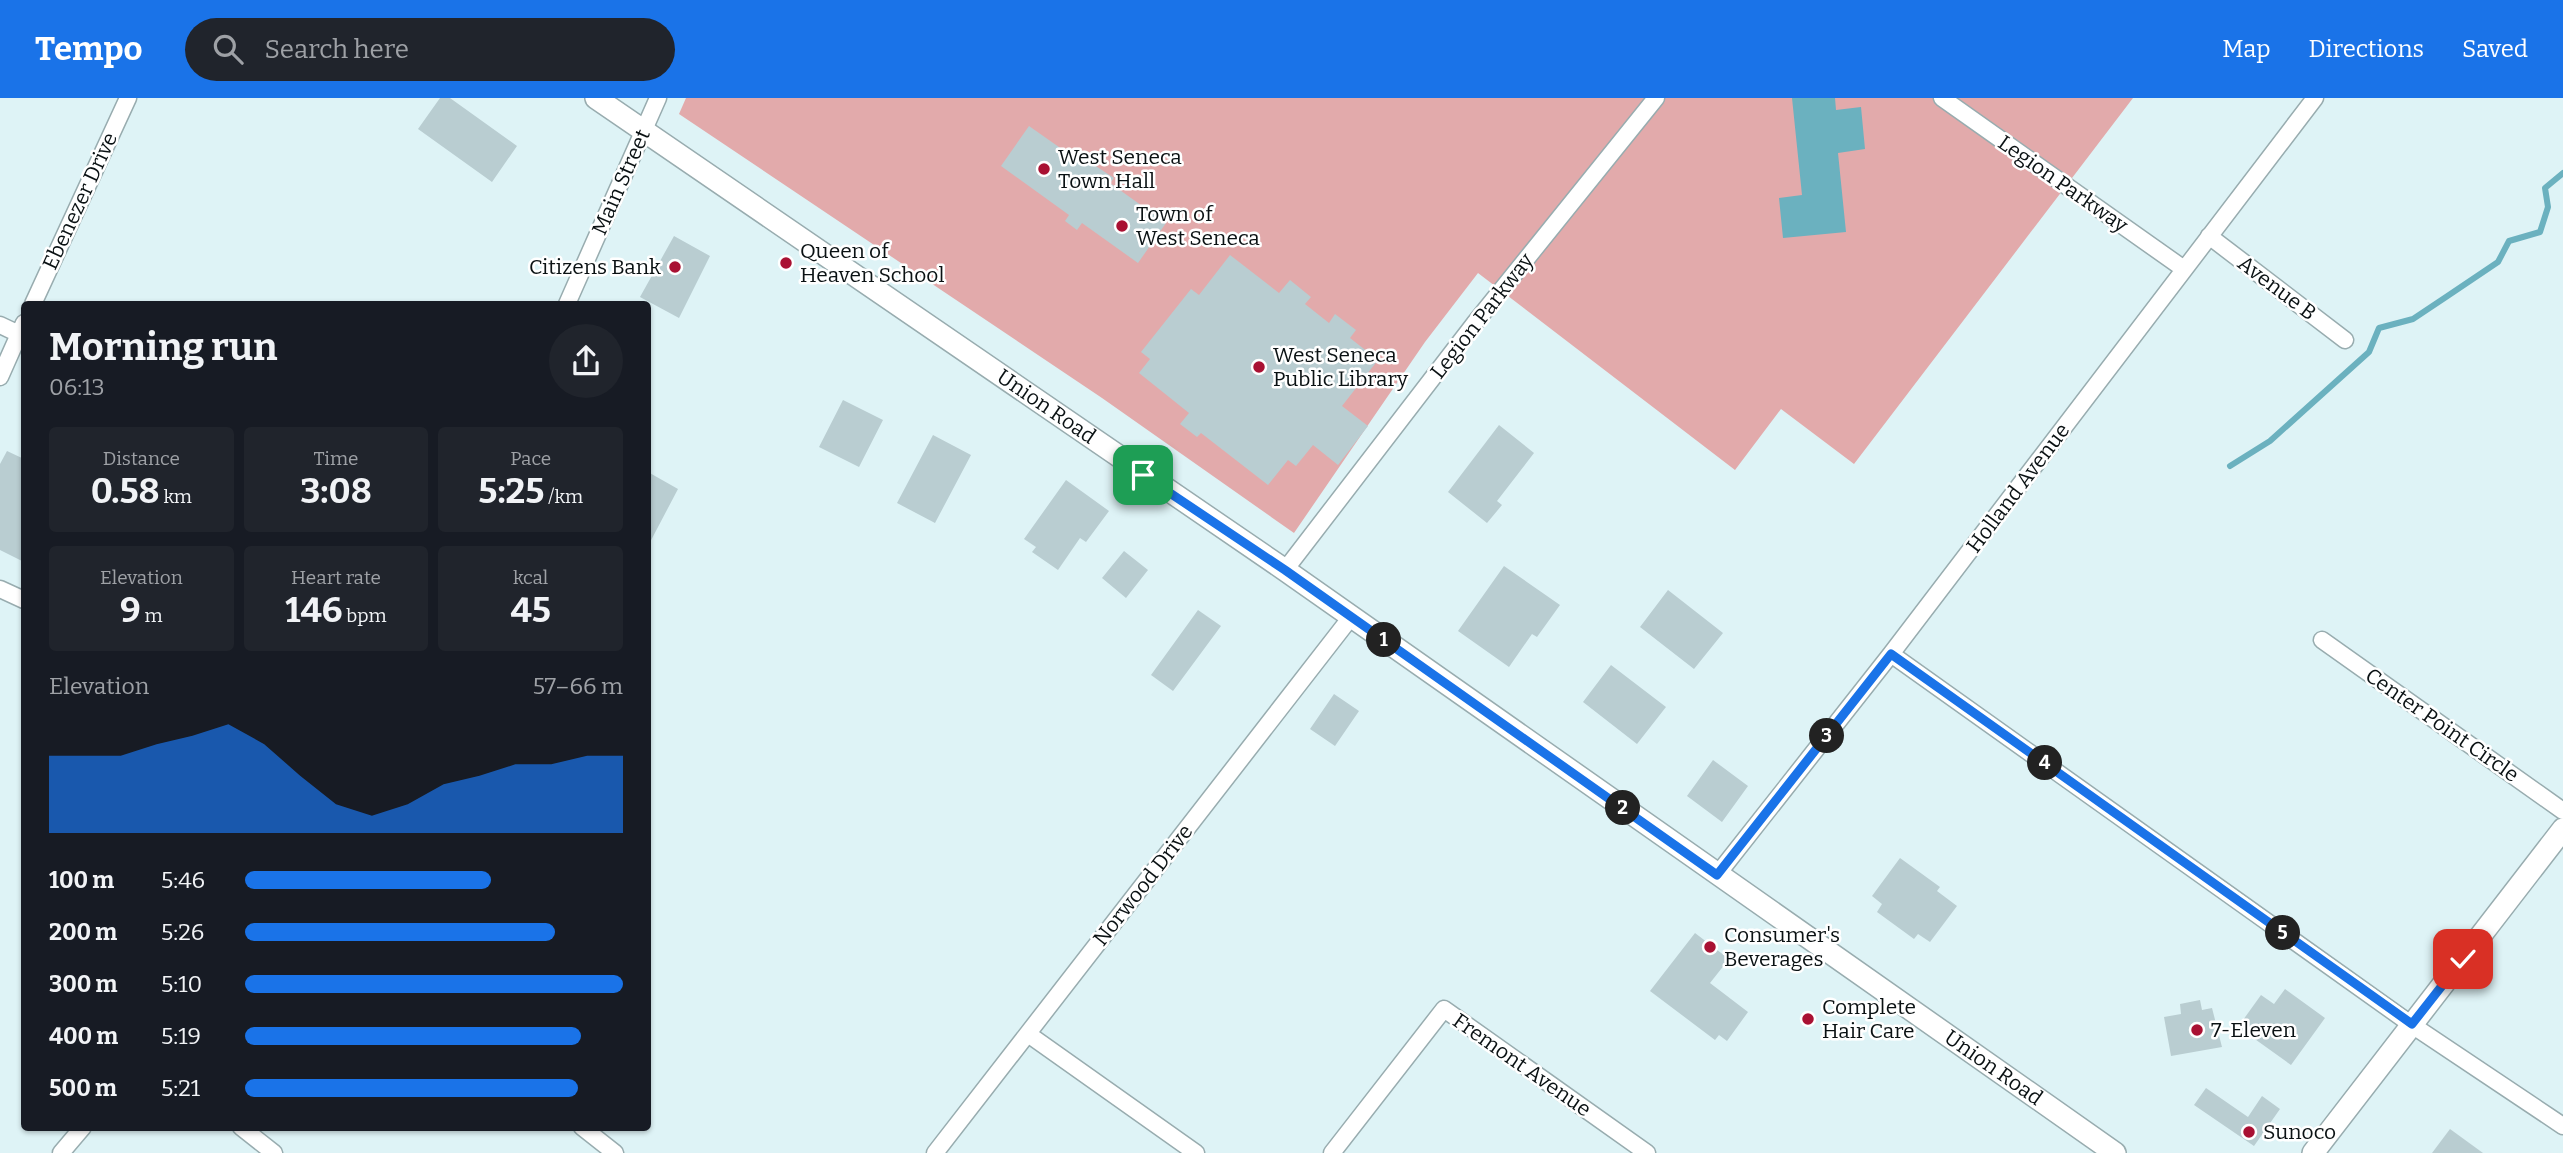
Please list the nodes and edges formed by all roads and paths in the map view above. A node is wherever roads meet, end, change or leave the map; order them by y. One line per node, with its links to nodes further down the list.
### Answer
1 (128, 98): 10 (street, Ebenezer Drive)
2 (596, 98): 7 (main road, Union Road)
3 (658, 98): 7 (street, Main Street)
4 (1656, 98): 17 (street, Legion Parkway)
5 (1942, 98): 9 (street, Legion Parkway)
6 (2315, 98): 8 (street, Holland Avenue)
7 (643, 131): 11 (street, Main Street); 17 (main road, Union Road)
8 (2209, 236): 9 (street, Holland Avenue); 15 (street, Avenue B)
9 (2184, 269): 22 (street, Holland Avenue)
10 (34, 301)
11 (568, 301)
12 (0, 325): 13 (street)
13 (21, 328)
14 (21, 330): 16 (street)
15 (2345, 340)
16 (0, 377)
17 (1285, 570): 20 (main road, Union Road)
18 (0, 589): 19 (street)
19 (21, 599)
20 (1351, 617): 25 (main road, Union Road); 27 (street, Norwood Drive)
21 (2322, 639): 23 (street, Center Point Circle)
22 (1891, 654): 25 (street, Holland Avenue); 26 (street)
23 (2563, 811)
24 (2563, 829): 26 (main road)
25 (1717, 875): 39 (main road, Union Road)
26 (2412, 1024): 28 (street); 40 (main road)
27 (1028, 1034): 35 (street, Norwood Drive); 36 (street)
28 (2563, 1126)
29 (80, 1131): 32 (street)
30 (247, 1131): 33 (street)
31 (587, 1131): 34 (street)
32 (61, 1153)
33 (274, 1153)
34 (615, 1153)
35 (935, 1153)
36 (1196, 1153)
37 (1332, 1153): 38 (street, Fremont Avenue)
38 (1647, 1153)
39 (2115, 1153)
40 (2313, 1153)

